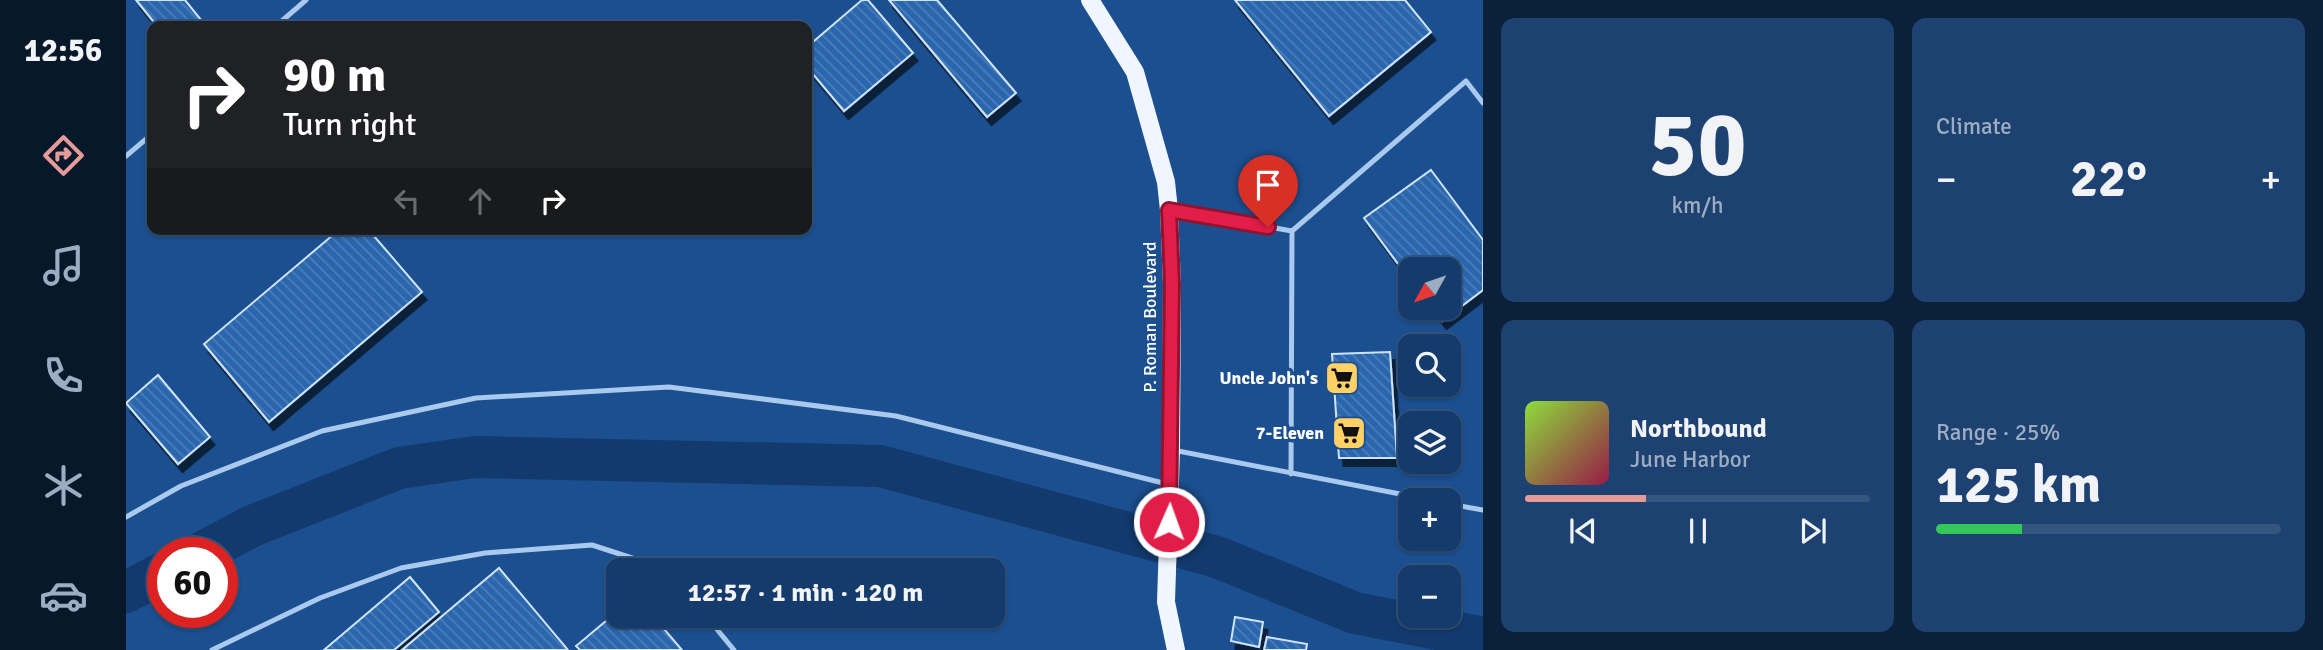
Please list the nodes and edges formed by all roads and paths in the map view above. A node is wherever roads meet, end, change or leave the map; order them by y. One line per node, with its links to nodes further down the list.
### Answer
1 (306, 0): 3 (lane)
2 (1090, 0): 7 (main road, P. Roman Boulevard)
3 (282, 21)
4 (1483, 103): 8 (lane)
5 (147, 138): 6 (lane)
6 (126, 156)
7 (1169, 210): 8 (lane); 9 (main road, P. Roman Boulevard)
8 (1292, 232): 10 (lane)
9 (1171, 450): 10 (lane); 11 (main road, P. Roman Boulevard)
10 (1292, 474): 12 (lane)
11 (1170, 485): 15 (lane); 20 (main road, P. Roman Boulevard)
12 (1398, 494)
13 (1461, 506): 14 (lane)
14 (1483, 510)
15 (126, 517)
16 (632, 558): 18 (lane)
17 (716, 628): 19 (lane)
18 (212, 650)
19 (734, 650)
20 (1176, 650)

